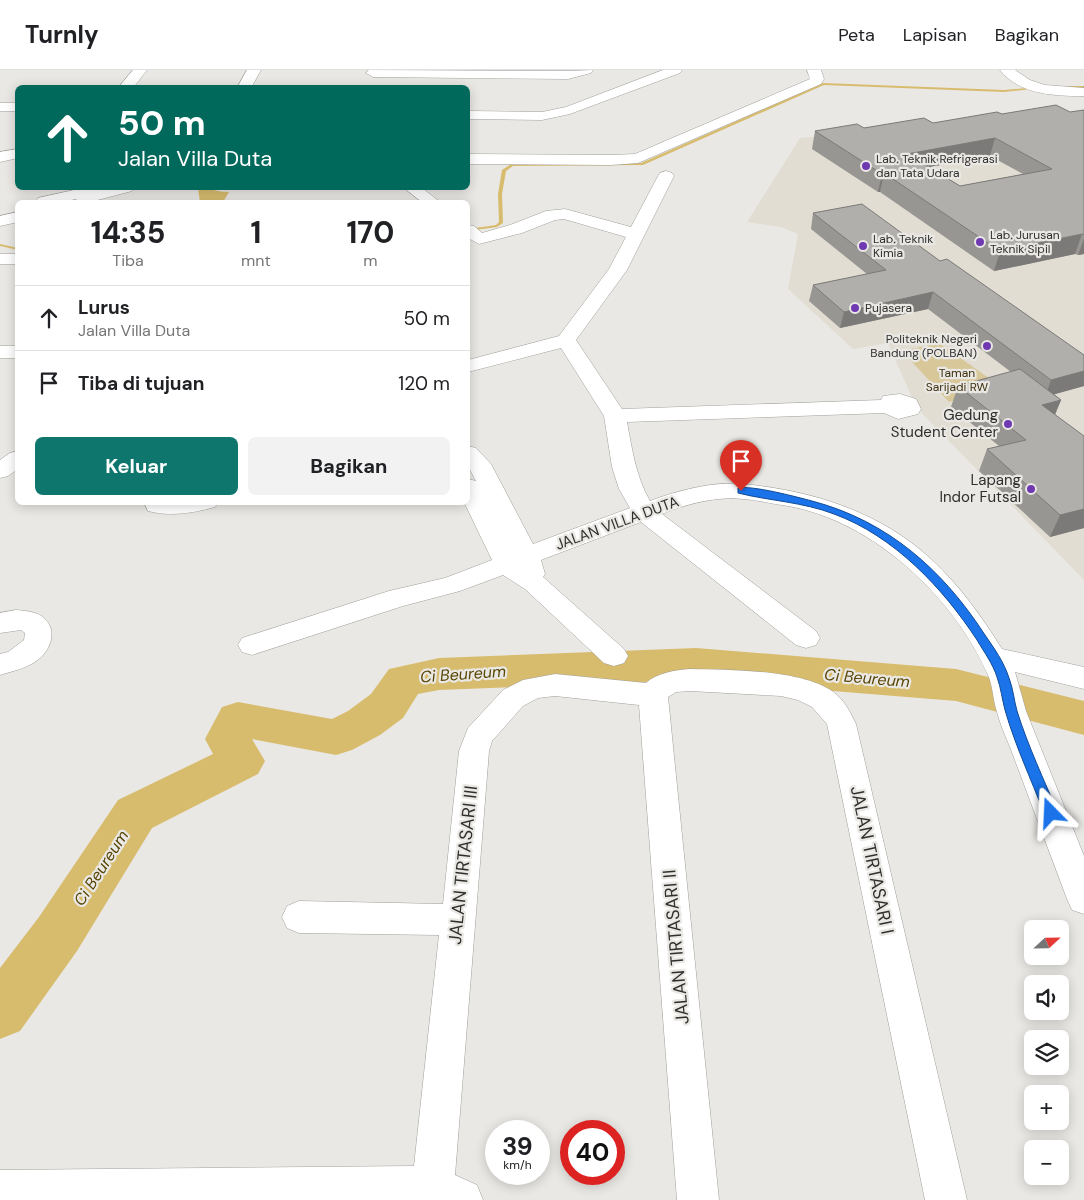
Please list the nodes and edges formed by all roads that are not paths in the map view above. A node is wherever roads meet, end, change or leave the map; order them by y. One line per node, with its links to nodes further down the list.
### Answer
1 (140, 70): 9 (street)
2 (254, 70): 10 (street)
3 (267, 70): 11 (street)
4 (586, 70): 8 (street)
5 (675, 70): 17 (street)
6 (814, 70): 21 (street)
7 (1007, 70): 13 (street)
8 (374, 71): 12 (street)
9 (128, 85)
10 (246, 85)
11 (259, 85)
12 (368, 85)
13 (1084, 92)
14 (0, 107): 15 (street)
15 (15, 107)
16 (470, 110): 17 (street)
17 (554, 114): 18 (street)
18 (470, 115)
19 (15, 153): 20 (street)
20 (0, 157)
21 (470, 159)
22 (666, 176): 34 (street)
23 (93, 190): 26 (street)
24 (118, 190): 27 (street)
25 (415, 190): 28 (street)
26 (52, 200)
27 (78, 200)
28 (429, 200)
29 (15, 211): 30 (street)
30 (0, 214)
31 (15, 218): 32 (street)
32 (0, 222)
33 (472, 237): 34 (street)
34 (632, 241): 39 (street)
35 (0, 258): 36 (street)
36 (15, 259)
37 (0, 268): 38 (street)
38 (15, 268)
39 (566, 340): 42 (street); 44 (street)
40 (0, 352): 41 (street)
41 (15, 352)
42 (470, 365)
43 (888, 406): 44 (street)
44 (615, 416): 51 (street)
45 (470, 455): 52 (street)
46 (15, 460): 47 (street)
47 (0, 471)
48 (470, 489): 52 (street)
49 (157, 505): 50 (street)
50 (179, 505)
51 (644, 512): 52 (street, JALAN VILLA DUTA); 54 (street); 58 (street, JALAN VILLA DUTA)
52 (517, 561): 55 (street, JALAN VILLA DUTA); 56 (street)
53 (2, 616): 57 (street)
54 (806, 638)
55 (252, 645)
56 (614, 656)
57 (0, 665)
58 (998, 667): 59 (street); 61 (street, JALAN VILLA DUTA)
59 (1084, 678)
60 (653, 694): 63 (street, JALAN TIRTASARI III); 66 (street, JALAN TIRTASARI II); 67 (street, JALAN TIRTASARI I)
61 (1084, 899)
62 (300, 917): 63 (street)
63 (458, 919): 65 (street, JALAN TIRTASARI III)
64 (0, 1192): 65 (street)
65 (448, 1194)
66 (698, 1200)
67 (946, 1200)

